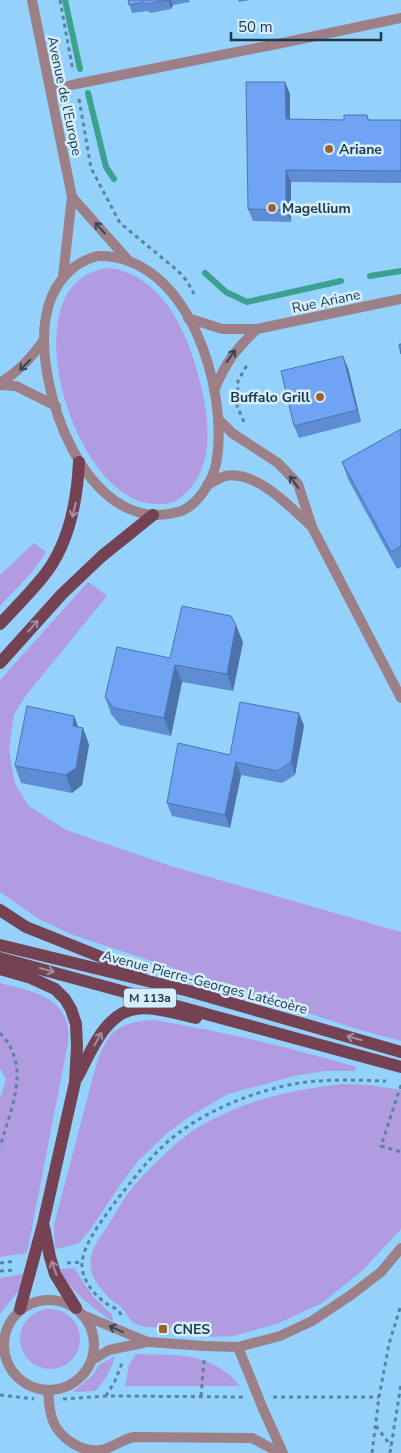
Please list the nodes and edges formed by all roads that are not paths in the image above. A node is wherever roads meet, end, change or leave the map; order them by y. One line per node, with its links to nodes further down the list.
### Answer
1 (32, 0): 3 (street, Avenue de l'Europe)
2 (401, 18): 3 (street)
3 (51, 90): 4 (street, Avenue de l'Europe)
4 (72, 197): 5 (street, Avenue de l'Europe, one-way to 4); 6 (street, Avenue de l'Europe)
5 (128, 260): 6 (street, Avenue de l'Europe); 8 (street, Avenue de l'Europe)
6 (63, 276): 10 (street, Avenue de l'Europe)
7 (401, 299): 9 (street, Rue Ariane)
8 (188, 318): 9 (street, Rue Ariane); 12 (street, Avenue de l'Europe)
9 (257, 329): 12 (street, one-way to 9)
10 (44, 340): 11 (street, one-way to 11); 13 (street, Avenue de l'Europe)
11 (0, 384): 13 (street)
12 (214, 390): 14 (street, Avenue de l'Europe)
13 (56, 406): 15 (street, Avenue de l'Europe)
14 (219, 420): 16 (street, Avenue de l'Europe); 18 (street, Avenue de l'Europe, one-way to 14)
15 (79, 462): 17 (street, Avenue de l'Europe); 19 (main road, one-way to 19)
16 (207, 485): 17 (street, Avenue de l'Europe); 18 (street, Avenue de l'Europe)
17 (153, 516): 20 (main road, one-way to 17)
18 (312, 527): 21 (street, Avenue de l'Europe)
19 (0, 624)
20 (0, 662)
21 (401, 698)
22 (0, 910): 26 (main road)
23 (0, 946): 26 (main road, Avenue Pierre-Georges Latécoère / M 113a)
24 (0, 958): 27 (main road, M 113a, one-way to 27)
25 (0, 969): 30 (main road)
26 (189, 991): 28 (main road, Avenue Pierre-Georges Latécoère / M 113a, one-way to 26)
27 (299, 1039): 29 (main road, M 113a); 30 (main road, one-way to 27)
28 (401, 1052)
29 (401, 1067)
30 (75, 1082): 31 (main road)
31 (44, 1224): 33 (main road); 34 (main road, one-way to 31)
32 (401, 1248): 36 (street)
33 (20, 1309): 34 (street); 37 (street)
34 (81, 1312): 35 (street, one-way to 34); 38 (street)
35 (148, 1342): 36 (street); 38 (street)
36 (238, 1347): 40 (street)
37 (2, 1355): 39 (street)
38 (92, 1360): 39 (street)
39 (48, 1390): 40 (street)
40 (282, 1453)

